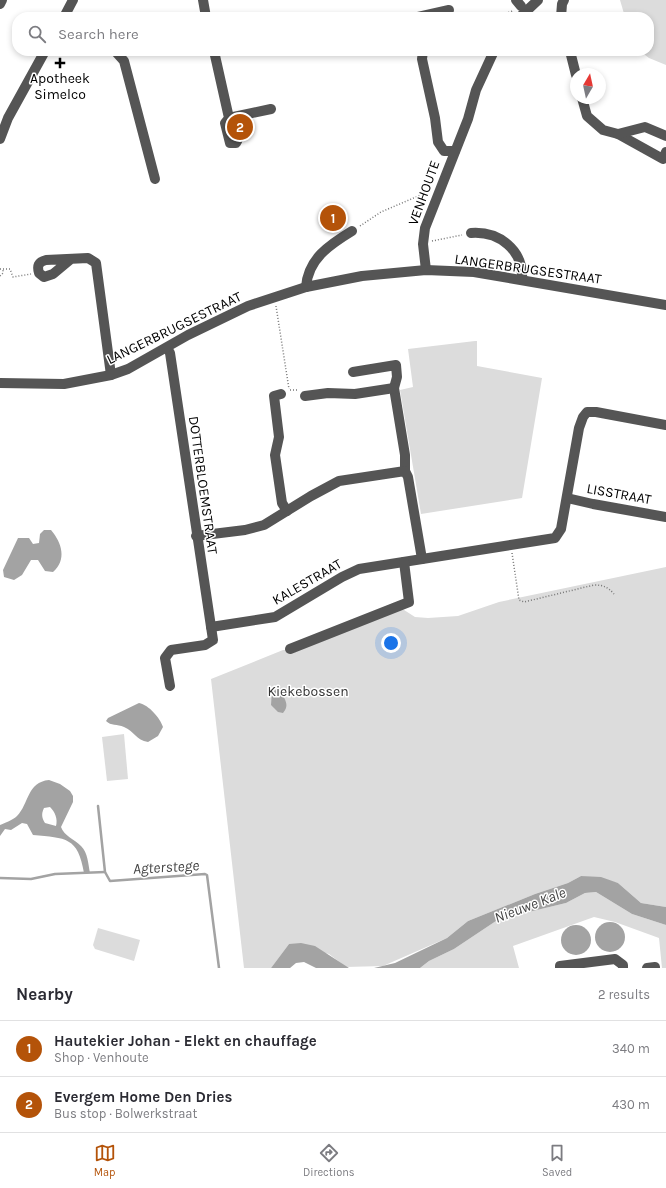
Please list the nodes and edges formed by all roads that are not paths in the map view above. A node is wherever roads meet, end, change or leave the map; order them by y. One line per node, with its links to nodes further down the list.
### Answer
1 (2, 0): 6 (street)
2 (74, 0): 8 (street)
3 (203, 0): 9 (street)
4 (538, 0): 11 (street)
5 (564, 0): 12 (street)
6 (0, 4)
7 (449, 10): 10 (street)
8 (67, 12)
9 (205, 12)
10 (436, 12)
11 (525, 12)
12 (561, 12)
13 (42, 56): 24 (street)
14 (120, 56): 27 (street)
15 (215, 56): 21 (street)
16 (422, 56): 25 (street, VENHOUTE)
17 (492, 56): 25 (street, VENHOUTE)
18 (571, 56): 19 (street)
19 (574, 68)
20 (584, 104): 22 (street)
21 (271, 109)
22 (618, 134): 23 (street); 26 (street)
23 (666, 136)
24 (0, 139)
25 (455, 151): 31 (street, VENHOUTE)
26 (666, 152)
27 (156, 179)
28 (352, 231): 33 (street)
29 (471, 233): 32 (street)
30 (72, 259): 30 (street); 37 (street)
31 (426, 270): 32 (street, LANGERBRUGSESTRAAT); 33 (street, LANGERBRUGSESTRAAT)
32 (522, 280): 34 (street, LANGERBRUGSESTRAAT)
33 (306, 287): 35 (street, LANGERBRUGSESTRAAT)
34 (666, 305)
35 (167, 348): 37 (street, LANGERBRUGSESTRAAT); 47 (street, DOTTERBLOEMSTRAAT)
36 (353, 372): 39 (street)
37 (111, 376): 38 (street, LANGERBRUGSESTRAAT)
38 (0, 382)
39 (394, 388): 41 (street); 43 (street)
40 (281, 394): 45 (street)
41 (305, 396)
42 (666, 425): 44 (street, KALESTRAAT)
43 (405, 471): 45 (street); 48 (street)
44 (567, 498): 46 (street, LISSTRAAT); 48 (street, KALESTRAAT)
45 (287, 511): 47 (street)
46 (666, 516)
47 (196, 536): 50 (street, DOTTERBLOEMSTRAAT)
48 (422, 559): 49 (street, KALESTRAAT)
49 (404, 562): 50 (street, KALESTRAAT); 51 (street)
50 (211, 627): 52 (street)
51 (290, 649)
52 (170, 686)
53 (560, 968): 54 (street)
54 (623, 968)

